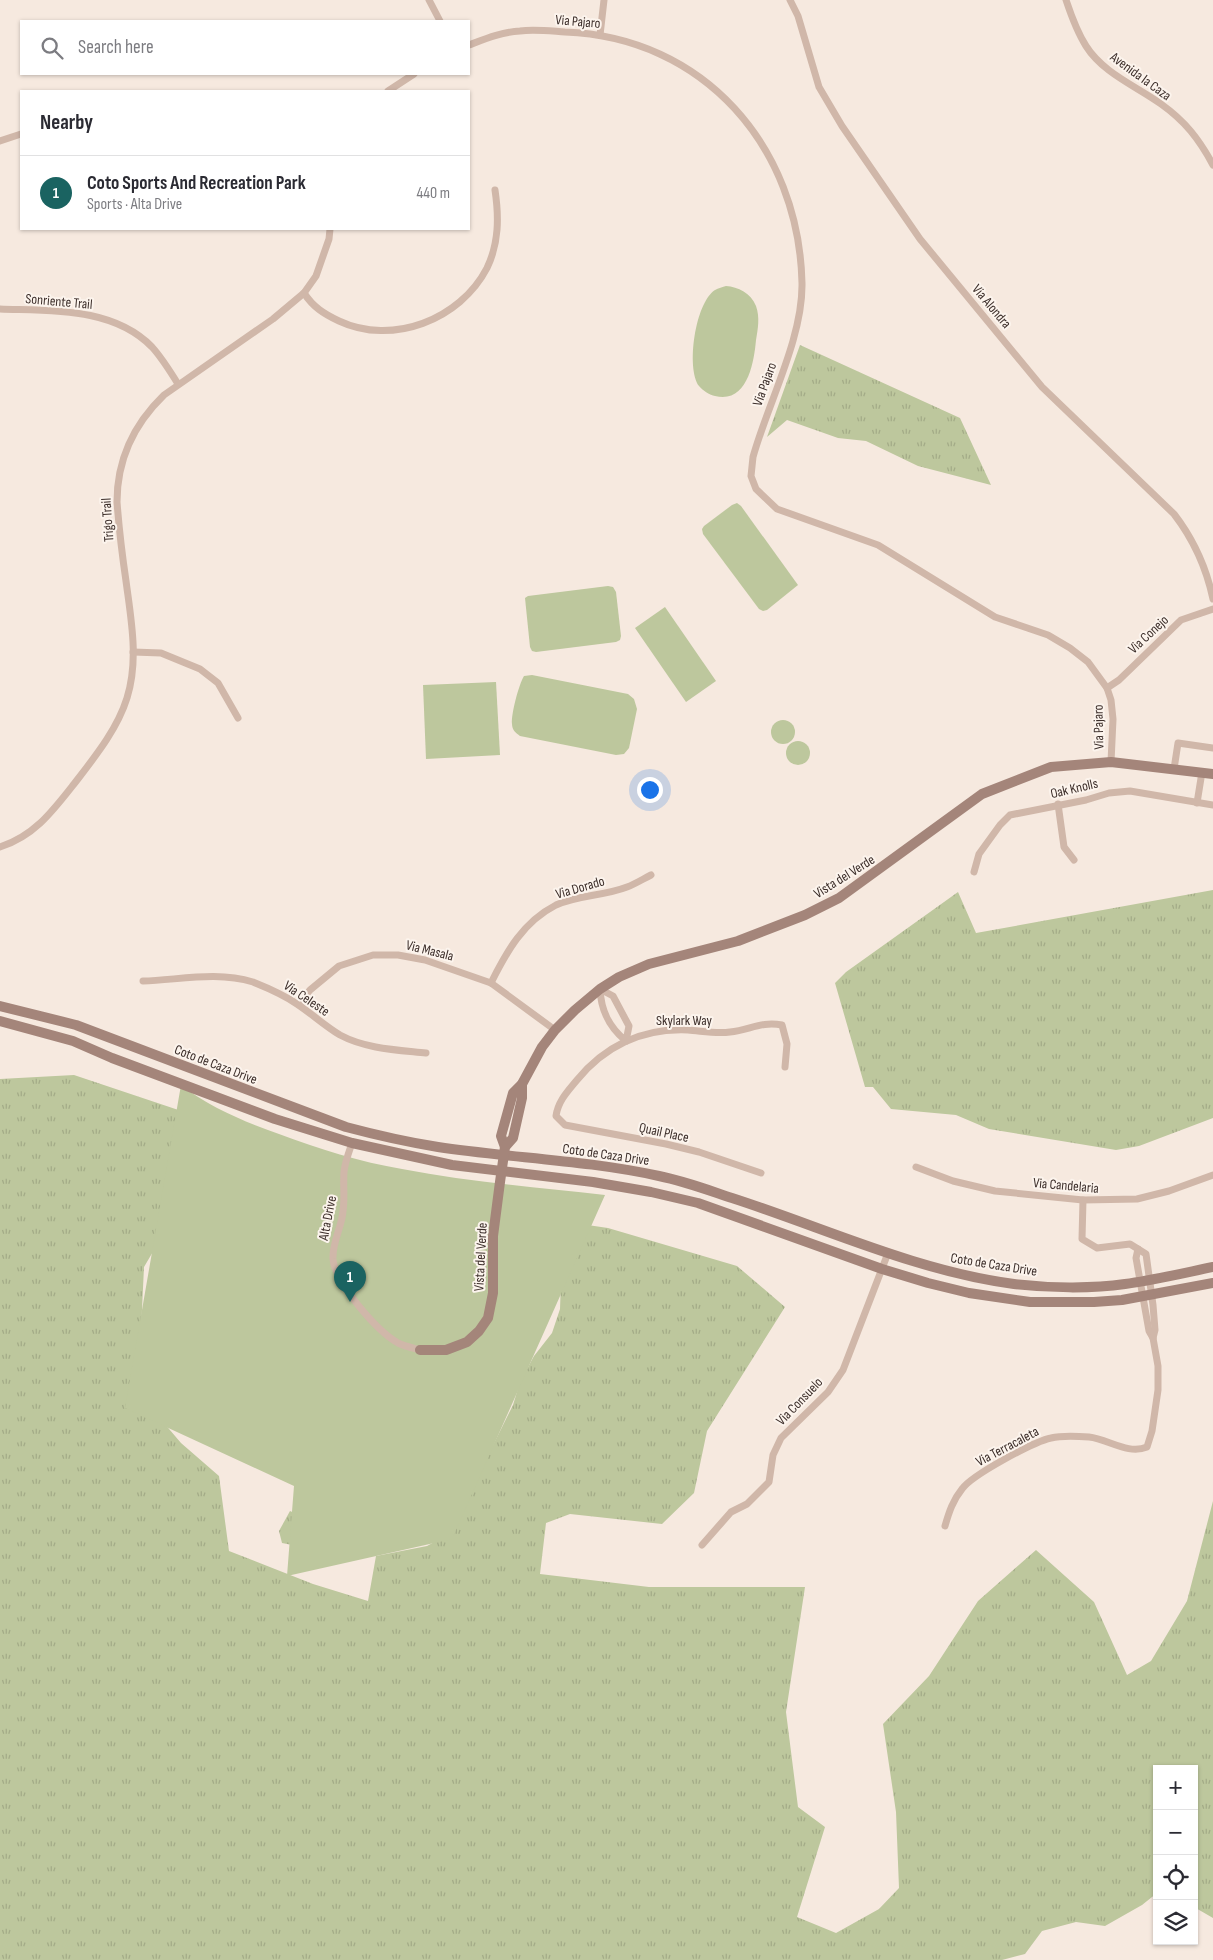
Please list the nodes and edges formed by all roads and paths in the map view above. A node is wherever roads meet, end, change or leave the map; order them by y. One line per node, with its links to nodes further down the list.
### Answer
1 (428, 0): 5 (street)
2 (604, 0): 6 (street)
3 (790, 0): 18 (street, Via Alondra)
4 (1066, 0): 12 (street, Avenida la Caza)
5 (439, 20)
6 (600, 35): 7 (street, Via Pajaro); 21 (street, Via Pajaro)
7 (470, 45)
8 (412, 75): 9 (street)
9 (390, 90)
10 (20, 134): 11 (street)
11 (0, 141)
12 (1213, 164)
13 (495, 190): 15 (street)
14 (330, 230): 15 (street, Trigo Trail)
15 (304, 293): 17 (street, Trigo Trail)
16 (0, 309): 17 (street, Sonriente Trail)
17 (178, 384): 20 (street, Trigo Trail)
18 (1213, 598)
19 (1213, 608): 21 (street, Via Conejo)
20 (133, 652): 22 (street); 31 (street, Trigo Trail)
21 (1107, 688): 24 (street, Via Pajaro)
22 (238, 718)
23 (1213, 748): 25 (street)
24 (1111, 762): 25 (main road, Vista del Verde); 37 (main road, Vista del Verde)
25 (1174, 769): 26 (main road, Vista del Verde)
26 (1202, 772): 27 (main road, Vista del Verde); 28 (street)
27 (1213, 774)
28 (1197, 802): 29 (street, Oak Knolls); 30 (street, Oak Knolls)
29 (1058, 804): 32 (street); 33 (street, Oak Knolls)
30 (1213, 805)
31 (0, 847)
32 (1074, 860)
33 (974, 872)
34 (651, 875): 36 (street, Via Dorado)
35 (143, 982): 38 (street, Via Celeste)
36 (491, 983): 38 (street, Via Masala); 41 (street, Via Masala)
37 (600, 989): 41 (main road, Vista del Verde); 42 (street); 42 (street)
38 (298, 1004): 43 (street, Via Celeste)
39 (0, 1006): 47 (main road, Coto de Caza Drive)
40 (0, 1021): 46 (main road)
41 (554, 1030): 47 (main road, Vista del Verde)
42 (626, 1040): 44 (street, Skylark Way); 45 (street, Skylark Way)
43 (426, 1053)
44 (785, 1067)
45 (560, 1122): 50 (street, Quail Place)
46 (352, 1143): 49 (main road); 59 (street, Alta Drive)
47 (505, 1151): 49 (main road, Vista del Verde); 53 (main road, Coto de Caza Drive)
48 (916, 1167): 52 (street, Via Candelaria)
49 (501, 1170): 55 (main road); 59 (main road, Vista del Verde)
50 (761, 1174)
51 (1213, 1175): 52 (street, Via Candelaria)
52 (1083, 1200): 56 (street, Via Terracaleta)
53 (888, 1253): 55 (street, Via Consuelo); 56 (main road, Coto de Caza Drive)
54 (1213, 1267): 56 (main road, Coto de Caza Drive)
55 (882, 1269): 58 (main road); 61 (street, Via Consuelo)
56 (1146, 1280): 58 (street, Via Terracaleta)
57 (1213, 1283): 58 (main road)
58 (1148, 1295): 60 (street, Via Terracaleta)
59 (420, 1350)
60 (944, 1526)
61 (702, 1545)

